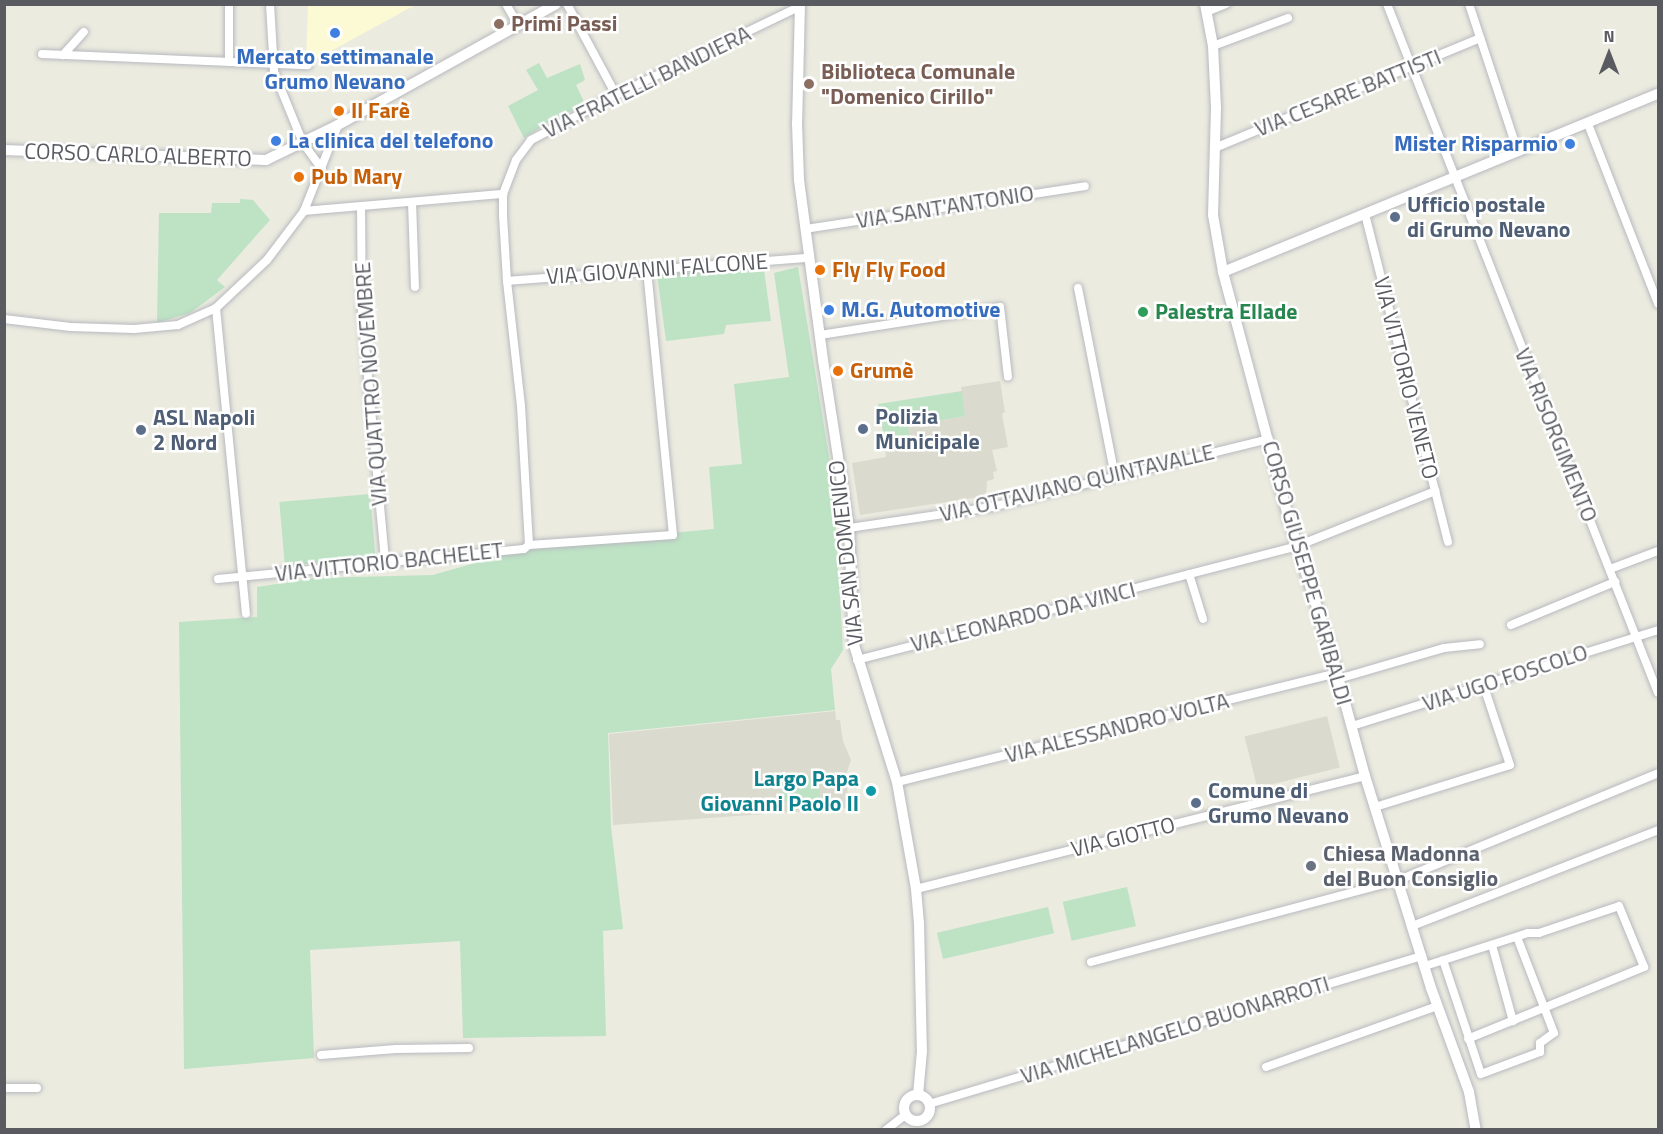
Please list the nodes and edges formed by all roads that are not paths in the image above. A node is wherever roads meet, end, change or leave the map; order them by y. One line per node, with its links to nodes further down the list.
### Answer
1 (229, 4): 18 (street)
2 (270, 4): 19 (street)
3 (506, 4): 12 (street)
4 (556, 4): 12 (street, CORSO CARLO ALBERTO)
5 (567, 4): 23 (street)
6 (1226, 4): 10 (street)
7 (1387, 4): 21 (street, VIA RISORGIMENTO)
8 (1472, 5): 14 (street)
9 (800, 6): 23 (street, VIA FRATELLI BANDIERA); 38 (street, VIA SAN DOMENICO)
10 (1206, 8): 15 (street, CORSO GIUSEPPE GARIBALDI)
11 (1288, 18): 15 (street)
12 (518, 25): 24 (street, CORSO CARLO ALBERTO)
13 (84, 32): 17 (street)
14 (1480, 38): 21 (street, VIA CESARE BATTISTI); 29 (street)
15 (1212, 46): 27 (street, CORSO GIUSEPPE GARIBALDI)
16 (42, 54): 17 (street)
17 (63, 55): 18 (street)
18 (229, 62): 19 (street)
19 (273, 64): 20 (street); 26 (street)
20 (308, 65)
21 (1411, 67): 27 (street, VIA CESARE BATTISTI); 31 (street, VIA RISORGIMENTO)
22 (1659, 94): 25 (street)
23 (616, 95): 33 (street, VIA FRATELLI BANDIERA)
24 (340, 124): 26 (street, CORSO CARLO ALBERTO); 30 (street)
25 (1588, 124): 29 (street); 45 (street)
26 (303, 143): 28 (street, CORSO CARLO ALBERTO); 30 (street)
27 (1217, 147): 41 (street, CORSO GIUSEPPE GARIBALDI)
28 (4, 150)
29 (1518, 152): 31 (street)
30 (322, 169): 36 (street)
31 (1454, 178): 37 (street); 59 (street, VIA RISORGIMENTO)
32 (1085, 186): 38 (street, VIA SANT'ANTONIO)
33 (503, 194): 34 (street); 42 (street, VIA FRATELLI BANDIERA)
34 (411, 202): 35 (street); 43 (street)
35 (361, 206): 36 (street); 58 (street, VIA QUATTRO NOVEMBRE)
36 (304, 211): 46 (street)
37 (1365, 214): 41 (street); 52 (street, VIA VITTORIO VENETO)
38 (805, 229): 39 (street, VIA SAN DOMENICO)
39 (808, 258): 40 (street, VIA GIOVANNI FALCONE); 48 (street, VIA SAN DOMENICO)
40 (647, 269): 42 (street, VIA GIOVANNI FALCONE); 55 (street, VIA VITTORIO BACHELET)
41 (1223, 272): 50 (street, CORSO GIUSEPPE GARIBALDI)
42 (507, 281): 55 (street, VIA FRATELLI BANDIERA)
43 (415, 287)
44 (1078, 288): 51 (street)
45 (1659, 304)
46 (216, 308): 47 (street); 61 (street)
47 (4, 319)
48 (820, 335): 49 (street); 53 (street, VIA SAN DOMENICO)
49 (1008, 377)
50 (1269, 439): 51 (street, VIA OTTAVIANO QUINTAVALLE); 56 (street, CORSO GIUSEPPE GARIBALDI)
51 (1115, 477): 53 (street, VIA OTTAVIANO QUINTAVALLE)
52 (1435, 491): 54 (street, VIA VITTORIO VENETO); 56 (street, VIA LEONARDO DA VINCI)
53 (853, 528): 70 (street, VIA SAN DOMENICO)
54 (1448, 542)
55 (530, 543): 58 (street, VIA VITTORIO BACHELET)
56 (1294, 547): 60 (street, VIA LEONARDO DA VINCI); 71 (street, CORSO GIUSEPPE GARIBALDI)
57 (1659, 551): 59 (street)
58 (385, 562): 61 (street, VIA VITTORIO BACHELET)
59 (1610, 569): 63 (street, VIA RISORGIMENTO)
60 (1189, 574): 65 (street); 70 (street, VIA LEONARDO DA VINCI)
61 (242, 576): 62 (street, VIA VITTORIO BACHELET); 64 (street)
62 (218, 579)
63 (1615, 582): 66 (street); 68 (street, VIA RISORGIMENTO)
64 (246, 614)
65 (1203, 619)
66 (1511, 625)
67 (1659, 630): 68 (street, VIA UGO FOSCOLO)
68 (1637, 636): 72 (street, VIA UGO FOSCOLO); 73 (street, VIA RISORGIMENTO)
69 (1480, 644): 71 (street, VIA ALESSANDRO VOLTA)
70 (857, 660): 77 (street, VIA SAN DOMENICO)
71 (1338, 676): 74 (street, CORSO GIUSEPPE GARIBALDI); 77 (street, VIA ALESSANDRO VOLTA)
72 (1484, 684): 74 (street, VIA UGO FOSCOLO); 78 (street)
73 (1659, 693)
74 (1352, 726): 76 (street, CORSO GIUSEPPE GARIBALDI)
75 (1659, 773): 80 (street)
76 (1365, 776): 78 (street, CORSO GIUSEPPE GARIBALDI); 81 (street, VIA GIOTTO)
77 (897, 782): 81 (street, VIA SAN DOMENICO)
78 (1375, 807): 80 (street, CORSO GIUSEPPE GARIBALDI)
79 (1659, 830): 82 (street)
80 (1399, 880): 82 (street, CORSO GIUSEPPE GARIBALDI); 87 (street)
81 (916, 888): 97 (street, VIA SAN DOMENICO)
82 (1412, 926): 86 (street, CORSO GIUSEPPE GARIBALDI)
83 (1517, 937): 84 (street, VIA MICHELANGELO BUONARROTI); 89 (street); 89 (street, VIA MICHELANGELO BUONARROTI)
84 (1492, 945): 85 (street, VIA MICHELANGELO BUONARROTI); 90 (street)
85 (1443, 960): 86 (street, VIA MICHELANGELO BUONARROTI); 91 (street)
86 (1423, 961): 88 (street, CORSO GIUSEPPE GARIBALDI); 98 (street, VIA MICHELANGELO BUONARROTI)
87 (1091, 962)
88 (1437, 1006): 94 (street); 102 (street, CORSO GIUSEPPE GARIBALDI)
89 (1544, 1008): 90 (street); 91 (street)
90 (1513, 1021): 91 (street)
91 (1468, 1039)
92 (469, 1048): 93 (street)
93 (321, 1055)
94 (1266, 1067)
95 (4, 1088): 96 (street)
96 (37, 1088)
97 (918, 1095): 98 (street); 99 (street)
98 (929, 1104): 100 (street)
99 (905, 1115): 100 (street); 101 (street)
100 (915, 1126)
101 (886, 1130)
102 (1476, 1130)

